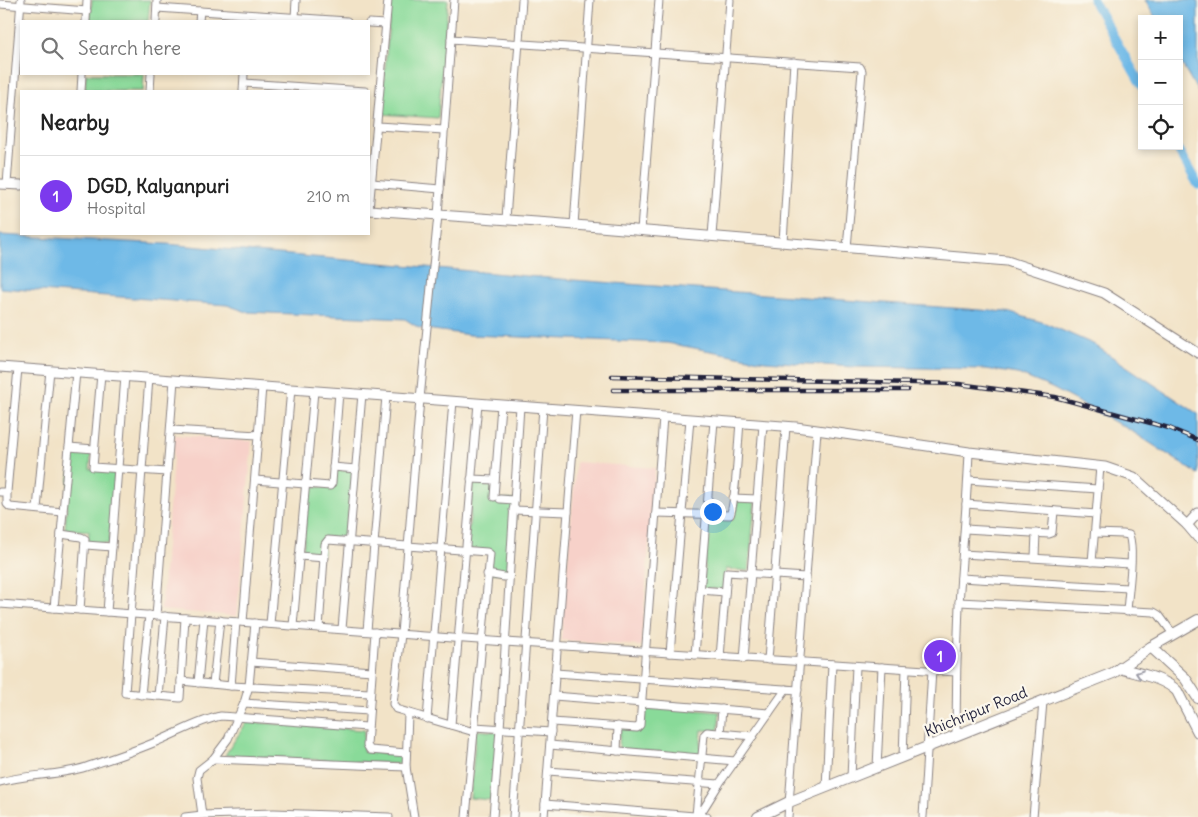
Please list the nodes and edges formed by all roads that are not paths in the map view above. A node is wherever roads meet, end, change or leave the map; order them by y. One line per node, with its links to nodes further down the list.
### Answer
1 (87, 0): 13 (street)
2 (157, 0): 12 (street)
3 (296, 0): 16 (street)
4 (388, 0): 22 (street)
5 (454, 0): 23 (street)
6 (522, 0): 24 (street)
7 (590, 0): 25 (street)
8 (660, 0): 26 (street)
9 (730, 0): 27 (street)
10 (21, 3): 11 (street); 13 (street); 42 (street)
11 (0, 4)
12 (156, 8): 14 (street); 18 (street)
13 (87, 11): 17 (street)
14 (200, 11): 15 (street); 19 (street)
15 (247, 18): 16 (street)
16 (295, 18): 20 (street)
17 (86, 20)
18 (156, 20)
19 (199, 20)
20 (330, 20)
21 (370, 23): 22 (street)
22 (386, 24): 38 (street)
23 (452, 38): 24 (street); 40 (street)
24 (519, 43): 25 (street); 48 (street)
25 (587, 48): 26 (street); 49 (street)
26 (655, 52): 27 (street); 50 (street)
27 (726, 57): 28 (street); 51 (street)
28 (794, 62): 52 (street); 53 (street)
29 (82, 75): 33 (street)
30 (151, 75): 34 (street)
31 (244, 75): 32 (street)
32 (244, 83): 35 (street); 36 (street)
33 (81, 90)
34 (150, 90)
35 (243, 90)
36 (350, 90)
37 (370, 92): 38 (street)
38 (380, 92): 39 (street)
39 (376, 126): 40 (street); 41 (street)
40 (444, 130): 44 (street)
41 (372, 183): 44 (street); 45 (street)
42 (3, 184): 43 (street)
43 (20, 185)
44 (440, 189): 47 (street)
45 (370, 201)
46 (370, 210): 47 (street)
47 (438, 215): 48 (street); 69 (street)
48 (506, 219): 49 (street)
49 (574, 225): 50 (street)
50 (641, 230): 51 (street)
51 (712, 236): 52 (street)
52 (783, 242): 53 (street)
53 (847, 248): 54 (street)
54 (1198, 353)
55 (0, 367): 56 (street)
56 (18, 368): 57 (street); 101 (street)
57 (50, 370): 58 (street); 106 (street)
58 (76, 372): 59 (street); 85 (street)
59 (101, 374): 60 (street); 86 (street)
60 (125, 376): 61 (street); 90 (street)
61 (149, 378): 62 (street); 92 (street)
62 (174, 380): 63 (street); 82 (street)
63 (262, 387): 64 (street); 84 (street)
64 (290, 389): 65 (street); 98 (street)
65 (314, 390): 66 (street); 99 (street)
66 (339, 392): 67 (street); 89 (street)
67 (362, 394): 68 (street); 91 (street)
68 (386, 396): 69 (street); 124 (street)
69 (420, 399): 70 (street); 126 (street)
70 (453, 401): 71 (street); 128 (street)
71 (478, 403): 72 (street); 94 (street)
72 (501, 405): 73 (street); 96 (street)
73 (520, 406): 74 (street); 103 (street)
74 (543, 408): 75 (street); 108 (street)
75 (576, 410): 76 (street); 111 (street)
76 (663, 417): 77 (street); 113 (street)
77 (690, 419): 78 (street); 112 (street)
78 (714, 421): 79 (street); 115 (street)
79 (740, 423): 80 (street); 102 (street)
80 (764, 425): 81 (street); 104 (street)
81 (786, 426): 83 (street); 138 (street)
82 (171, 430): 84 (street); 93 (street)
83 (817, 430): 87 (street); 140 (street)
84 (258, 435): 95 (street)
85 (69, 447): 86 (street); 110 (street)
86 (94, 449): 90 (street)
87 (969, 452): 88 (street); 97 (street)
88 (1100, 466): 100 (street); 117 (street)
89 (333, 467): 91 (street); 99 (street)
90 (118, 469): 92 (street); 127 (street)
91 (356, 469): 123 (street)
92 (142, 470): 93 (street); 151 (street)
93 (168, 472): 152 (street)
94 (471, 479): 96 (street); 129 (street)
95 (255, 480): 98 (street); 158 (street)
96 (495, 480): 103 (street)
97 (968, 480): 100 (street); 105 (street)
98 (282, 482): 99 (street); 160 (street)
99 (306, 484): 131 (street)
100 (1098, 488): 116 (street)
101 (4, 492): 106 (street)
102 (733, 498): 104 (street); 115 (street)
103 (514, 500): 107 (street)
104 (757, 500): 136 (street)
105 (966, 504): 109 (street); 118 (street)
106 (37, 509): 110 (street)
107 (513, 510): 108 (street); 171 (street)
108 (536, 511): 111 (street); 172 (street)
109 (1054, 511): 116 (street); 119 (street)
110 (63, 512): 121 (street)
111 (568, 512): 173 (street)
112 (682, 512): 113 (street); 115 (street); 176 (street)
113 (656, 513): 175 (street)
114 (1198, 513): 117 (street)
115 (706, 514): 143 (street)
116 (1096, 514): 120 (street)
117 (1188, 525): 122 (street)
118 (965, 529): 119 (street); 130 (street)
119 (1036, 533): 132 (street)
120 (1095, 533): 134 (street); 135 (street)
121 (61, 534): 125 (street); 147 (street)
122 (1198, 538)
123 (350, 542): 124 (street); 133 (street); 163 (street)
124 (374, 543): 126 (street); 164 (street)
125 (86, 545): 127 (street); 148 (street)
126 (408, 546): 128 (street); 166 (street)
127 (112, 547): 149 (street)
128 (441, 548): 129 (street); 168 (street)
129 (465, 550): 137 (street); 169 (street)
130 (963, 554): 132 (street); 141 (street)
131 (299, 556): 133 (street); 161 (street)
132 (1035, 557): 134 (street)
133 (325, 558): 162 (street)
134 (1092, 562): 135 (street)
135 (1130, 564): 142 (street)
136 (751, 573): 138 (street); 144 (street); 179 (street)
137 (487, 574): 139 (street); 170 (street)
138 (775, 575): 140 (street); 180 (street)
139 (504, 577)
140 (806, 577): 182 (street)
141 (961, 578): 142 (street); 145 (street)
142 (1128, 588): 150 (street)
143 (700, 590): 144 (street); 177 (street)
144 (726, 592): 178 (street)
145 (959, 602): 150 (street); 190 (street)
146 (0, 604): 147 (street)
147 (54, 608): 148 (street)
148 (80, 610): 149 (street)
149 (107, 612): 151 (street)
150 (1127, 612): 167 (street)
151 (130, 614): 152 (street); 203 (street)
152 (153, 616): 153 (street); 203 (street)
153 (165, 616): 154 (street); 204 (street)
154 (185, 618): 155 (street); 194 (street)
155 (204, 619): 156 (street); 195 (street)
156 (220, 620): 158 (street); 196 (street)
157 (1198, 620): 167 (main road, Khichripur Road)
158 (239, 622): 159 (street); 197 (street)
159 (255, 623): 160 (street); 181 (street)
160 (270, 624): 161 (street)
161 (293, 626): 162 (street)
162 (319, 628): 163 (street)
163 (342, 629): 164 (street)
164 (367, 631): 165 (street)
165 (375, 632): 166 (street); 189 (street)
166 (401, 634): 168 (street); 213 (street)
167 (1174, 634): 174 (main road, Khichripur Road)
168 (434, 636): 169 (street); 215 (street)
169 (458, 638): 170 (street); 217 (street)
170 (482, 640): 171 (street); 220 (street)
171 (504, 642): 172 (street); 221 (street)
172 (526, 643): 173 (street); 222 (street)
173 (558, 645): 175 (street); 191 (street)
174 (1151, 647): 186 (main road, Khichripur Road); 192 (main road)
175 (645, 651): 176 (street); 193 (street)
176 (670, 653): 177 (street)
177 (695, 655): 178 (street)
178 (720, 657): 179 (street)
179 (744, 659): 180 (street)
180 (768, 660): 182 (street)
181 (251, 662): 189 (street); 198 (street)
182 (800, 663): 183 (street); 201 (street)
183 (832, 664): 184 (street); 243 (street)
184 (856, 666): 185 (street); 239 (street)
185 (882, 667): 187 (street); 237 (street)
186 (1120, 668): 199 (main road, one-way to 186); 207 (main road, Khichripur Road)
187 (906, 669): 188 (street); 232 (street)
188 (932, 670): 190 (street); 229 (street)
189 (372, 671): 202 (street)
190 (956, 672): 226 (street)
191 (555, 673): 193 (street); 205 (street)
192 (1185, 678): 199 (main road); 206 (main road)
193 (643, 679): 200 (street); 208 (street)
194 (181, 681): 195 (street); 204 (street)
195 (198, 683): 196 (street)
196 (213, 684): 197 (street)
197 (231, 686): 198 (street)
198 (249, 686): 202 (street); 209 (street)
199 (1172, 686): 224 (main road)
200 (786, 689): 201 (street); 212 (street)
201 (798, 690): 244 (street)
202 (370, 693): 211 (street)
203 (142, 695): 204 (street)
204 (158, 696)
205 (554, 696): 208 (street); 216 (street)
206 (1198, 698)
207 (1042, 702): 226 (main road, Khichripur Road); 261 (street)
208 (641, 703): 210 (street); 218 (street)
209 (244, 704): 211 (street); 214 (street)
210 (722, 709): 212 (street); 225 (street)
211 (369, 711): 219 (street)
212 (769, 713): 227 (street)
213 (408, 714): 215 (street); 231 (street)
214 (238, 717): 219 (street); 234 (street); 240 (street)
215 (427, 719): 217 (street)
216 (552, 722): 218 (street); 223 (street)
217 (450, 725): 220 (street)
218 (618, 726): 230 (street)
219 (368, 727): 231 (street)
220 (475, 729): 221 (street); 253 (street)
221 (500, 729): 222 (street); 254 (street)
222 (520, 730): 223 (street); 255 (street)
223 (551, 732): 228 (street)
224 (1198, 732)
225 (720, 734): 227 (street); 233 (street)
226 (956, 735): 229 (main road, Khichripur Road)
227 (753, 736): 235 (street)
228 (550, 745): 230 (street); 238 (street)
229 (927, 748): 232 (main road, Khichripur Road); 260 (street)
230 (617, 751): 233 (street)
231 (406, 753): 236 (street)
232 (903, 757): 237 (main road, Khichripur Road)
233 (702, 758): 235 (street); 241 (street)
234 (214, 759): 236 (street); 246 (street)
235 (735, 761): 242 (street)
236 (406, 767): 252 (street)
237 (877, 767): 239 (main road, Khichripur Road)
238 (548, 771): 241 (street); 245 (street)
239 (851, 778): 243 (main road, Khichripur Road)
240 (0, 782)
241 (700, 783): 242 (street); 249 (street)
242 (719, 784): 249 (street)
243 (826, 788): 244 (main road, Khichripur Road)
244 (789, 802): 258 (main road, Khichripur Road); 259 (street)
245 (545, 804): 249 (street); 256 (street)
246 (202, 815): 247 (street); 250 (street)
247 (274, 815): 248 (street)
248 (332, 816): 251 (street)
249 (698, 816): 257 (street)
250 (185, 817)
251 (389, 817)
252 (414, 817)
253 (466, 817)
254 (493, 817)
255 (513, 817)
256 (544, 817)
257 (707, 817)
258 (758, 817)
259 (788, 817)
260 (923, 817)
261 (1033, 817)

